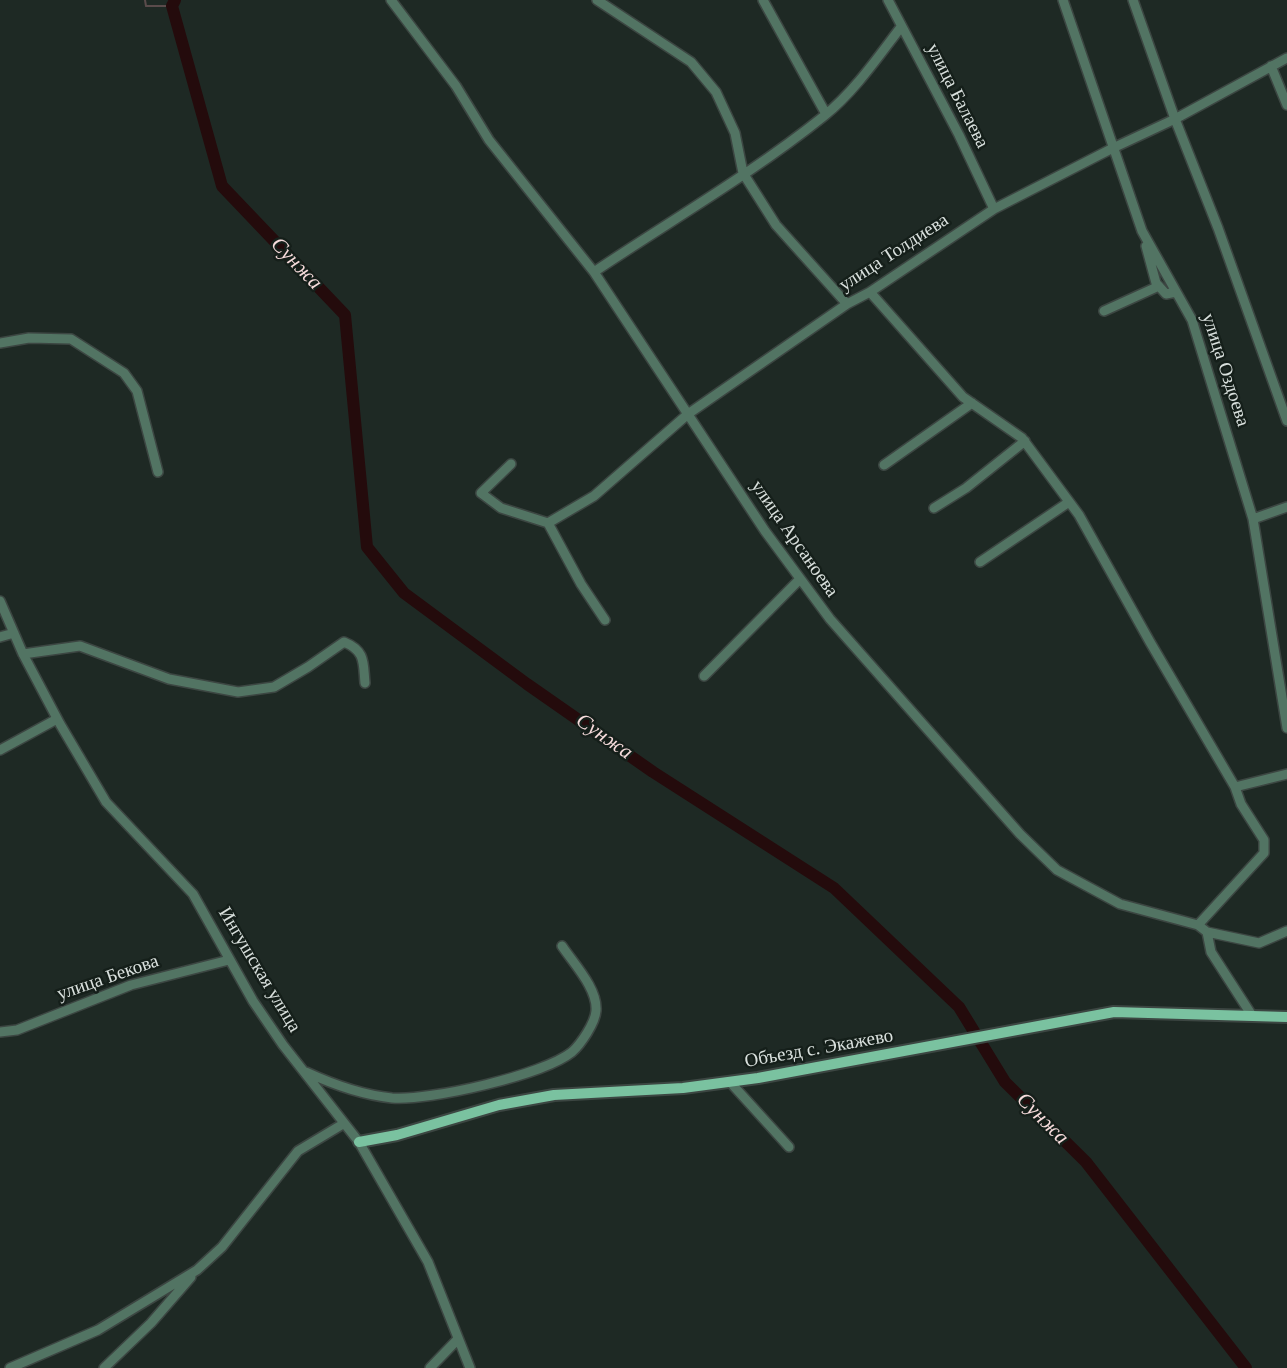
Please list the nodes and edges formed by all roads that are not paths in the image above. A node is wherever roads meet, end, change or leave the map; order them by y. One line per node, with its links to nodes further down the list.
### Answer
1 (391, 0): 17 (street, улица Арсаноева)
2 (597, 0): 14 (street)
3 (763, 0): 11 (street)
4 (888, 0): 7 (street, улица Балаева)
5 (1063, 0): 13 (street, улица Оздоева)
6 (1133, 0): 12 (street)
7 (901, 27): 11 (street); 15 (street, улица Балаева)
8 (1287, 58): 9 (street, улица Толдиева)
9 (1271, 66): 10 (street); 12 (street, улица Толдиева)
10 (1287, 105)
11 (826, 114): 14 (street)
12 (1175, 119): 13 (street, улица Толдиева); 26 (street)
13 (1113, 148): 15 (street, улица Толдиева); 16 (street, улица Оздоева)
14 (743, 173): 17 (street); 21 (street)
15 (994, 209): 19 (street, улица Толдиева)
16 (1142, 231): 18 (street); 20 (street, улица Оздоева)
17 (594, 272): 25 (street, улица Арсаноева)
18 (1159, 286): 20 (street); 22 (street)
19 (870, 292): 21 (street, улица Толдиева); 24 (street)
20 (1176, 292): 34 (street, улица Оздоева)
21 (847, 304): 25 (street, улица Толдиева)
22 (1104, 311)
23 (0, 343): 30 (street)
24 (972, 403): 27 (street); 29 (street)
25 (688, 415): 35 (street, улица Толдиева); 37 (street, улица Арсаноева)
26 (1287, 421)
27 (1024, 441): 31 (street); 33 (street)
28 (511, 464): 35 (street)
29 (884, 465)
30 (158, 472)
31 (1069, 502): 36 (street); 49 (street)
32 (1287, 507): 34 (street)
33 (934, 508)
34 (1253, 519): 46 (street, улица Оздоева)
35 (548, 523): 39 (street)
36 (980, 562)
37 (800, 579): 43 (street); 50 (street, улица Арсаноева)
38 (0, 601): 40 (street, Ингушская улица)
39 (605, 620)
40 (14, 633): 41 (street); 42 (street, Ингушская улица)
41 (0, 637)
42 (23, 654): 44 (street); 45 (street, Ингушская улица)
43 (704, 676)
44 (365, 683)
45 (57, 719): 47 (street); 54 (street, Ингушская улица)
46 (1287, 728)
47 (0, 750)
48 (1287, 774): 49 (street)
49 (1236, 786): 50 (street)
50 (1198, 925): 52 (street, улица Арсаноева)
51 (1287, 931): 52 (street, улица Арсаноева)
52 (1207, 932): 55 (street)
53 (562, 946): 58 (street)
54 (229, 960): 57 (street, улица Бекова); 58 (street, Ингушская улица)
55 (1251, 1014): 56 (main road, Объезд с. Экажево); 59 (main road, Объезд с. Экажево)
56 (1287, 1017)
57 (0, 1032)
58 (304, 1071): 60 (street, Ингушская улица)
59 (730, 1082): 61 (main road, Объезд с. Экажево); 62 (street)
60 (344, 1124): 61 (street, Ингушская улица); 63 (street)
61 (359, 1142): 64 (street, Ингушская улица)
62 (789, 1147)
63 (197, 1270): 65 (street); 67 (street)
64 (458, 1339): 68 (street); 69 (street, Ингушская улица)
65 (25, 1365): 66 (street)
66 (10, 1368)
67 (104, 1368)
68 (430, 1368)
69 (470, 1368)

